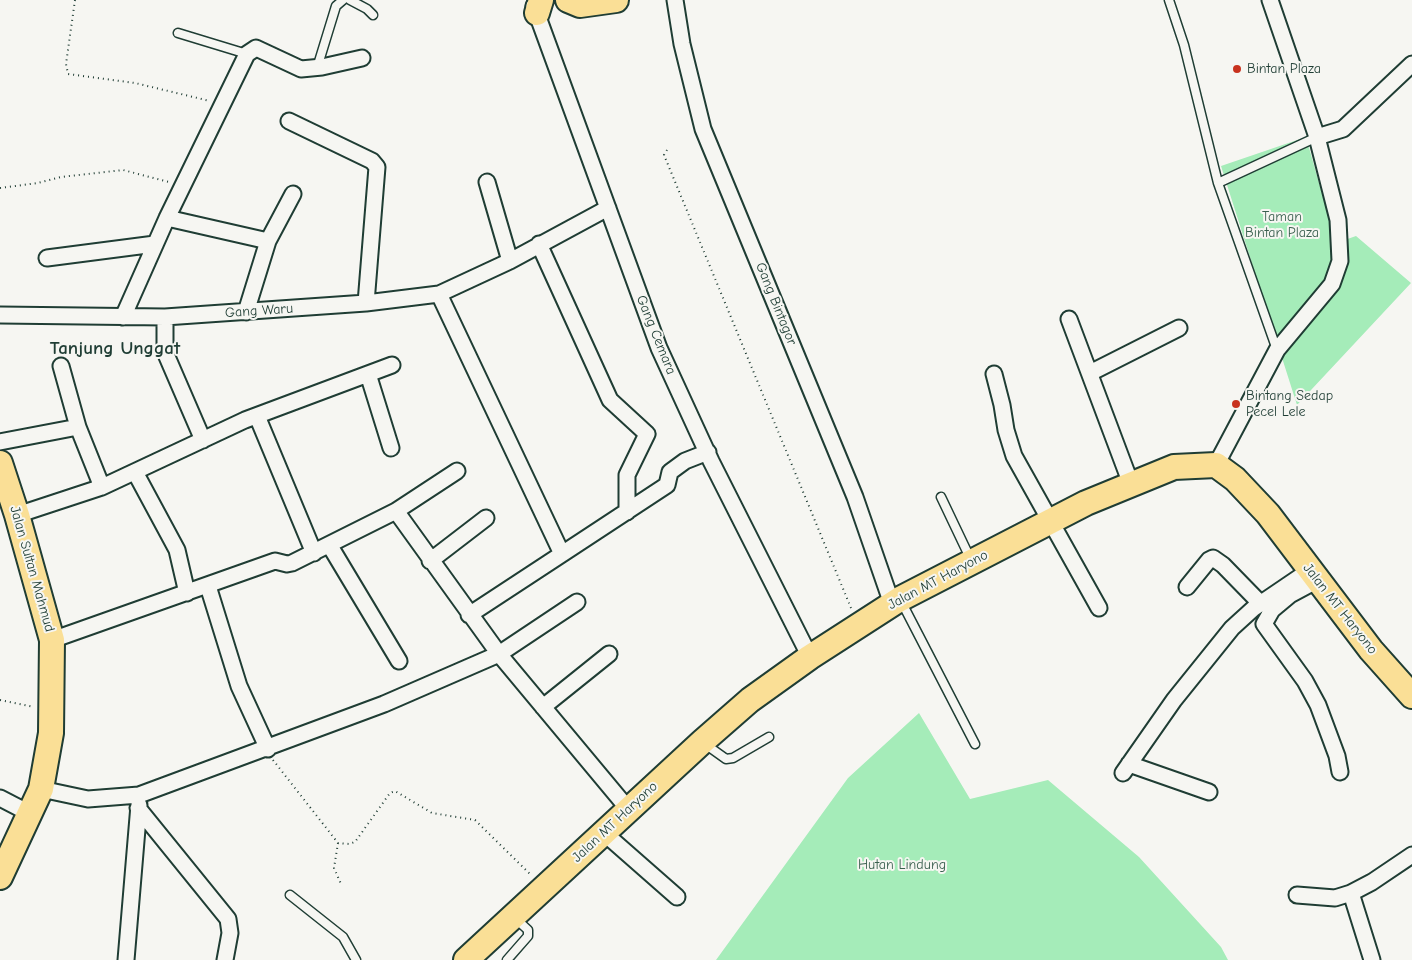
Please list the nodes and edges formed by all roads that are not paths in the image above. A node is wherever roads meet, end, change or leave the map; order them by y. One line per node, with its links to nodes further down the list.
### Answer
1 (344, 0): 14 (lane)
2 (350, 0): 9 (lane)
3 (568, 0): 4 (main road)
4 (616, 0)
5 (674, 0): 69 (street, Gang Bintagor)
6 (1169, 0): 18 (lane)
7 (1270, 0): 16 (street)
8 (537, 4): 20 (street, Gang Cemara)
9 (372, 15)
10 (178, 33): 11 (lane)
11 (247, 54): 14 (street); 21 (street)
12 (362, 58): 14 (street)
13 (1412, 64): 16 (street)
14 (317, 68)
15 (289, 121): 28 (street)
16 (1317, 137): 18 (lane); 35 (street)
17 (487, 182): 26 (street)
18 (1218, 183): 35 (lane)
19 (293, 194): 22 (street)
20 (608, 208): 24 (street); 46 (street, Gang Cemara)
21 (167, 218): 22 (street); 23 (street)
22 (268, 241): 29 (street)
23 (155, 244): 25 (street); 31 (street)
24 (539, 244): 26 (street, Gang Waru); 55 (street)
25 (47, 258)
26 (510, 261): 27 (street, Gang Waru)
27 (440, 294): 28 (street, Gang Waru); 61 (street)
28 (366, 303): 29 (street, Gang Waru)
29 (246, 312): 32 (street, Gang Waru)
30 (0, 315): 31 (street, Gang Waru)
31 (123, 317): 32 (street, Gang Waru)
32 (165, 317): 43 (street)
33 (1069, 319): 38 (street)
34 (1179, 328): 38 (street)
35 (1277, 350): 48 (street)
36 (392, 365): 39 (street)
37 (61, 366): 42 (street)
38 (1090, 373): 51 (street)
39 (368, 374): 41 (street); 45 (street)
40 (994, 374): 58 (street)
41 (257, 416): 43 (street); 60 (street)
42 (78, 427): 44 (street); 52 (street)
43 (203, 440): 50 (street)
44 (0, 442)
45 (391, 448)
46 (708, 452): 55 (street); 76 (street, Gang Cemara)
47 (0, 463): 56 (main road, Jalan Sultan Mahmud)
48 (1216, 465): 51 (main road, Jalan MT Haryono); 64 (main road, Jalan MT Haryono)
49 (457, 471): 54 (street)
50 (135, 472): 52 (street); 67 (street)
51 (1130, 484): 58 (main road, Jalan MT Haryono)
52 (102, 487): 56 (street)
53 (941, 497): 63 (lane)
54 (396, 511): 59 (street); 62 (street)
55 (627, 512): 61 (street)
56 (17, 515): 73 (main road, Jalan Sultan Mahmud)
57 (486, 518): 62 (street)
58 (1050, 522): 63 (main road, Jalan MT Haryono); 71 (street)
59 (330, 546): 60 (street); 77 (street)
60 (314, 553): 65 (street)
61 (562, 554): 72 (street)
62 (430, 561): 72 (street)
63 (972, 562): 69 (main road, Jalan MT Haryono)
64 (1314, 575): 70 (street); 78 (main road, Jalan MT Haryono); 84 (street)
65 (208, 586): 67 (street); 83 (street)
66 (1187, 587): 70 (street)
67 (187, 593): 73 (street)
68 (577, 602): 74 (street)
69 (896, 602): 76 (main road, Jalan MT Haryono); 82 (lane)
70 (1260, 604): 86 (street)
71 (1099, 608)
72 (469, 615): 74 (street)
73 (52, 640): 85 (main road, Jalan Sultan Mahmud)
74 (499, 654): 79 (street); 83 (street)
75 (609, 654): 79 (street)
76 (810, 657): 81 (main road, Jalan MT Haryono)
77 (399, 661)
78 (1412, 696)
79 (543, 707): 89 (street)
80 (769, 737): 81 (lane)
81 (702, 742): 89 (main road, Jalan MT Haryono)
82 (975, 744)
83 (268, 749): 88 (street)
84 (1340, 772)
85 (42, 789): 88 (street); 90 (main road, Jalan Sultan Mahmud)
86 (1209, 792)
87 (0, 798): 90 (street)
88 (139, 802): 99 (street); 100 (street)
89 (629, 810): 91 (main road, Jalan MT Haryono)
90 (29, 813): 93 (main road, Jalan Sultan Mahmud)
91 (604, 832): 97 (street); 98 (main road, Jalan MT Haryono)
92 (1412, 855): 94 (street)
93 (0, 877)
94 (1351, 892): 96 (street); 104 (street)
95 (290, 895): 101 (lane)
96 (1297, 895)
97 (677, 897)
98 (513, 916): 102 (main road, Jalan MT Haryono); 103 (lane)
99 (126, 960)
100 (225, 960)
101 (356, 960)
102 (466, 960)
103 (507, 960)
104 (1372, 960)

